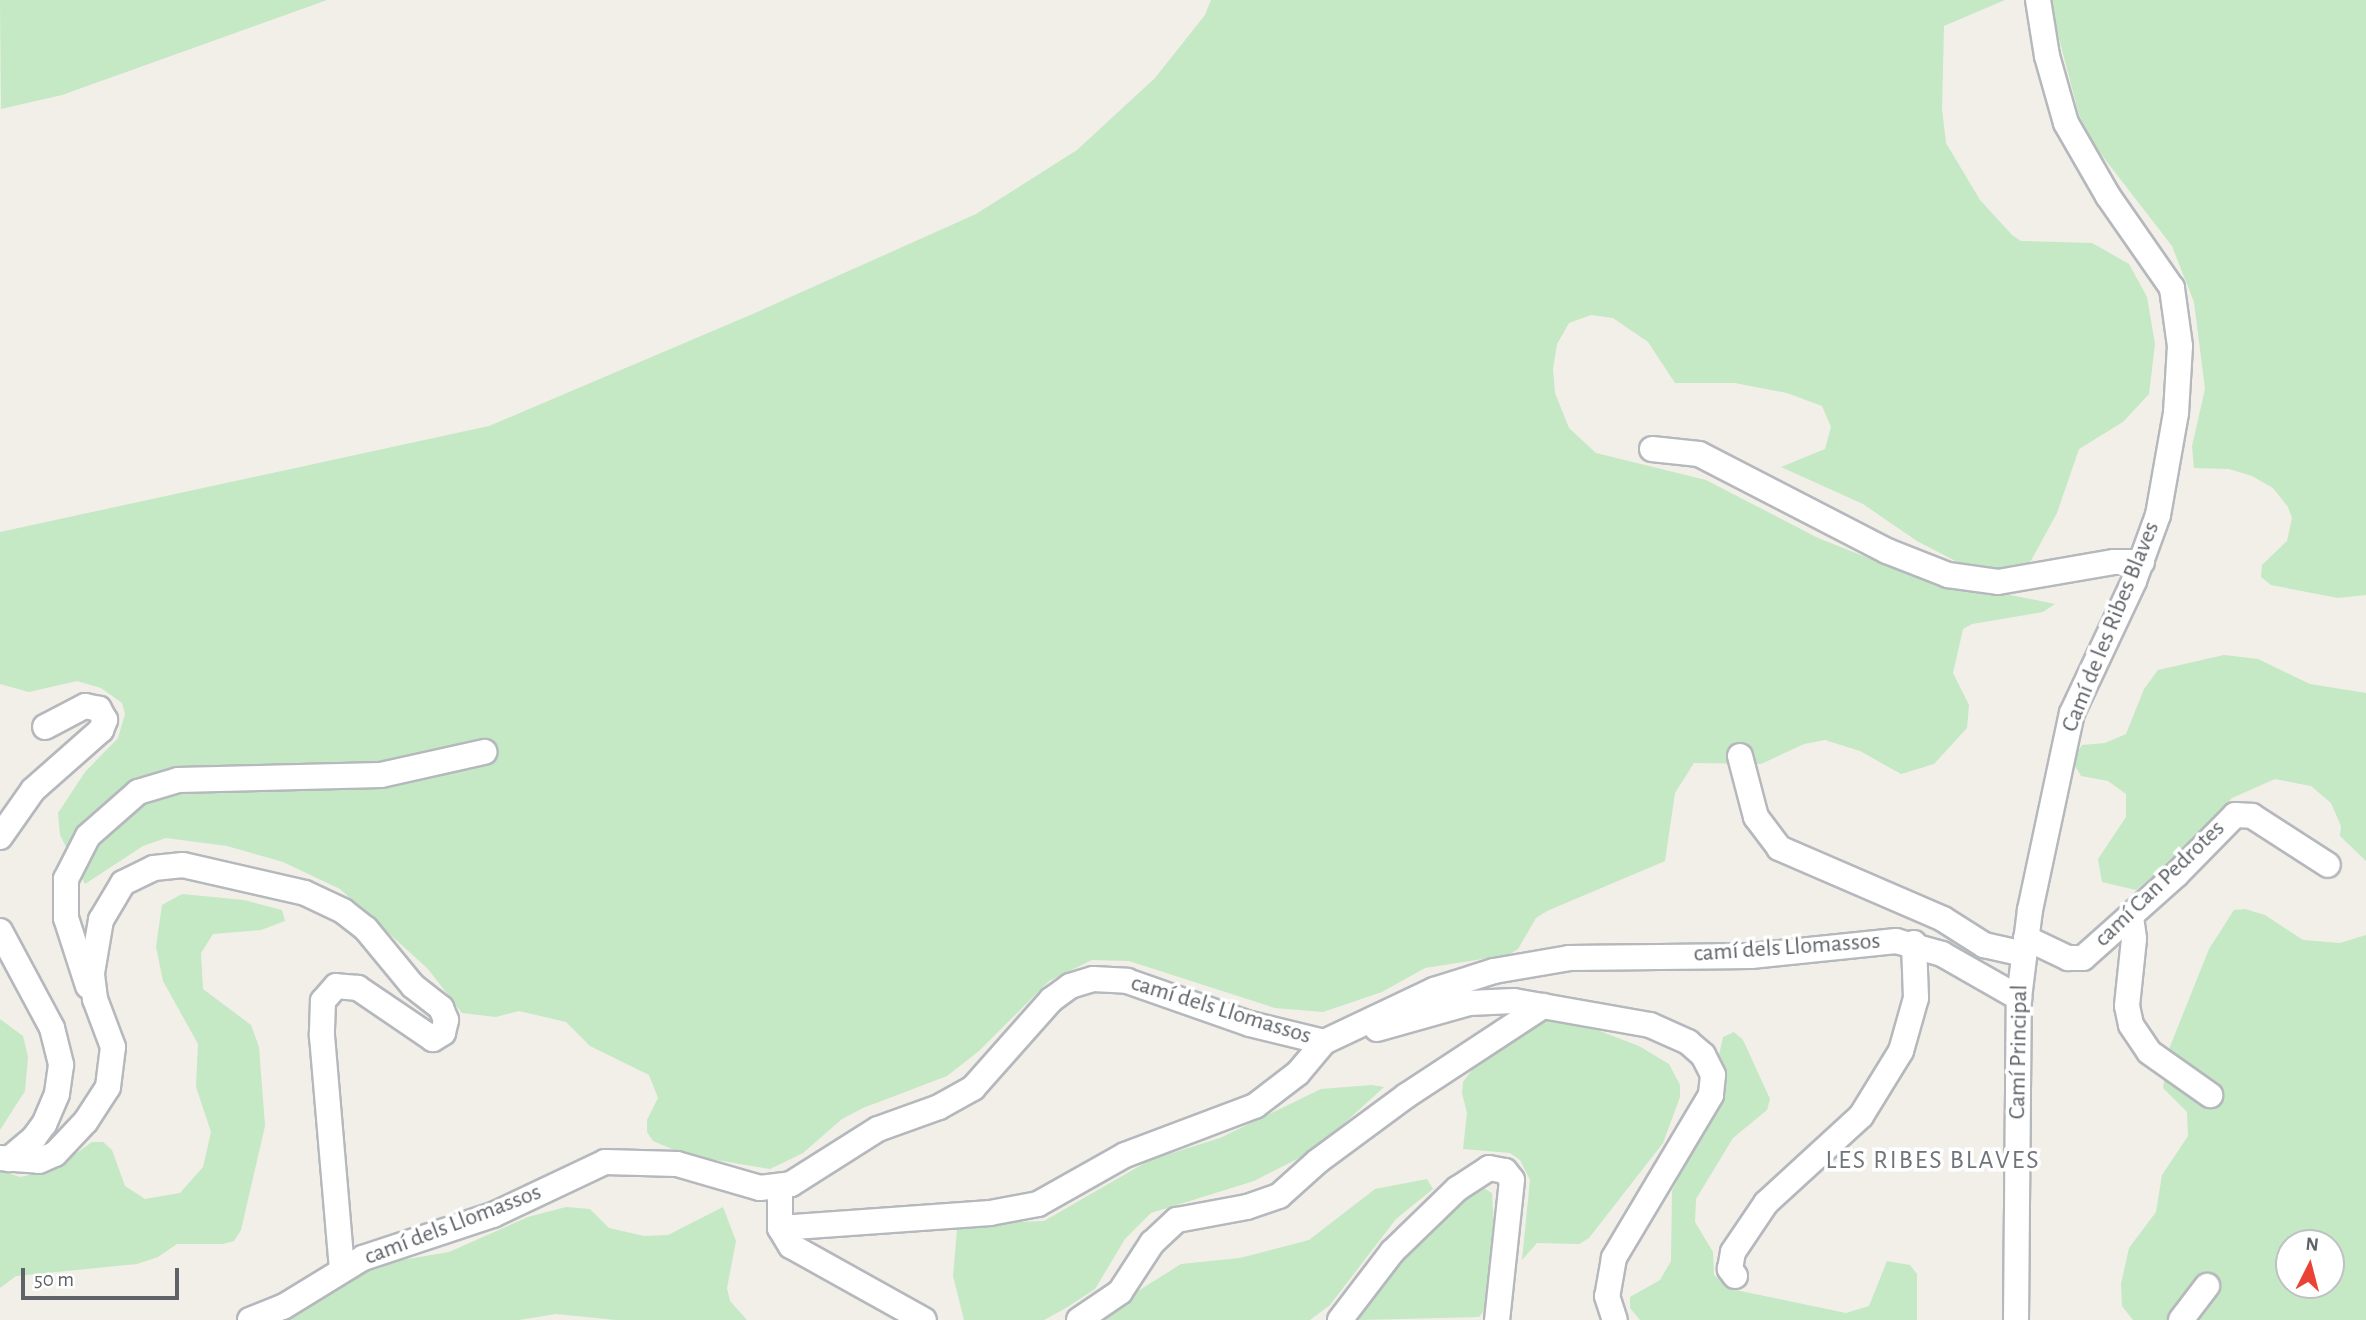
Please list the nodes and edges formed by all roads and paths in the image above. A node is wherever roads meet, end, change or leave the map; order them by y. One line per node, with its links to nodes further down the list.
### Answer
1 (2038, 0): 3 (street, Camí de les Ribes Blaves)
2 (1652, 449): 3 (street)
3 (2142, 562): 9 (street, Camí de les Ribes Blaves)
4 (45, 727): 7 (street)
5 (484, 752): 15 (street)
6 (1740, 756): 13 (street)
7 (0, 837)
8 (2328, 865): 10 (street, camí Can Pedrotes)
9 (2030, 910): 13 (street, Camí Principal)
10 (2131, 917): 13 (street, camí Can Pedrotes); 18 (street)
11 (0, 931): 19 (street)
12 (1914, 943): 14 (street, camí dels Llomassos); 17 (street, camí dels Llomassos); 23 (street)
13 (2025, 946): 14 (street, Camí Principal)
14 (2019, 998): 31 (street, Camí Principal)
15 (95, 999): 19 (street); 22 (street)
16 (1543, 1006): 17 (street); 27 (street); 30 (street)
17 (1333, 1039): 20 (street, camí dels Llomassos); 21 (street)
18 (2210, 1095)
19 (5, 1159)
20 (780, 1187): 21 (street); 22 (street, camí dels Llomassos)
21 (780, 1228): 26 (street)
22 (342, 1269): 25 (street, camí dels Llomassos)
23 (1735, 1276)
24 (2207, 1286): 32 (street)
25 (250, 1320)
26 (924, 1320)
27 (1079, 1320)
28 (1340, 1320): 29 (street)
29 (1497, 1320)
30 (1615, 1320)
31 (2016, 1320)
32 (2181, 1320)

